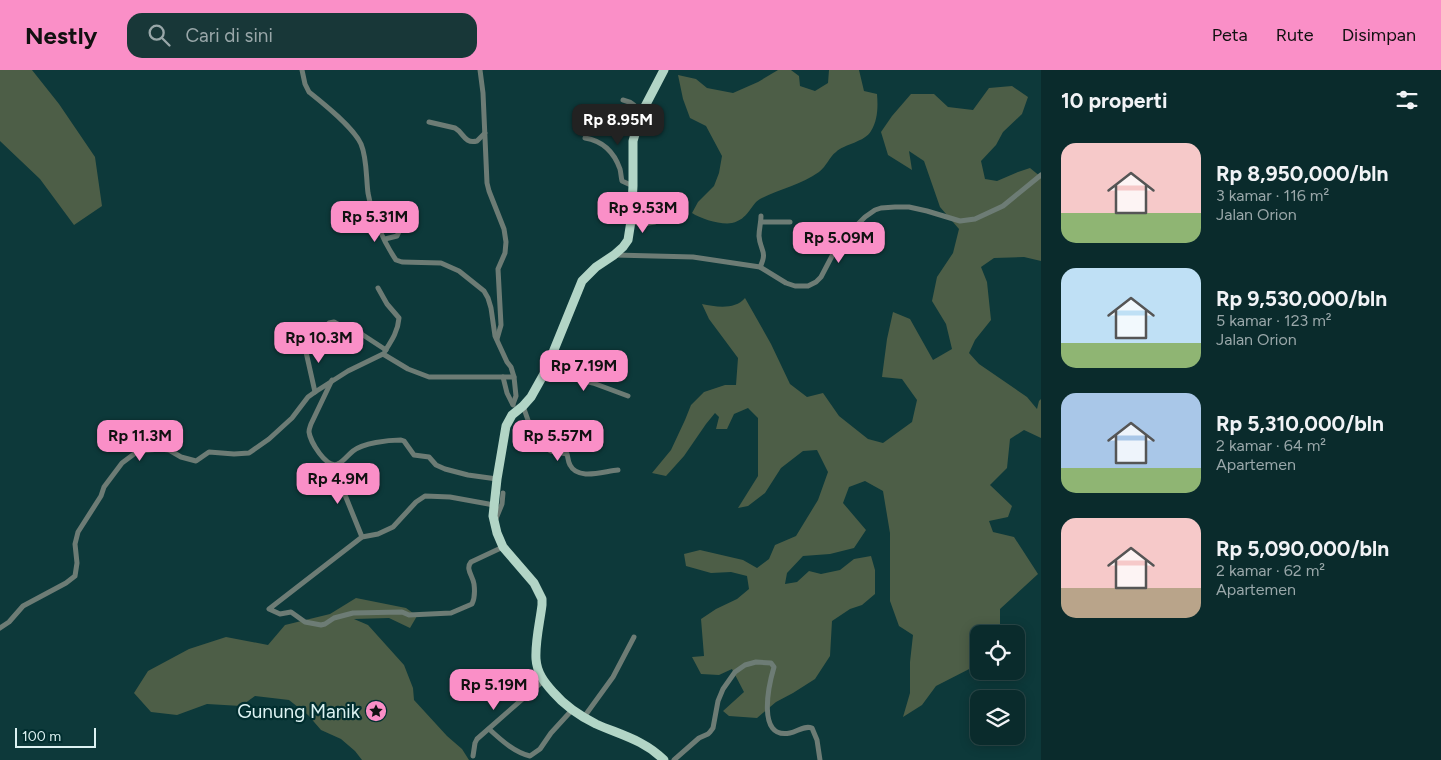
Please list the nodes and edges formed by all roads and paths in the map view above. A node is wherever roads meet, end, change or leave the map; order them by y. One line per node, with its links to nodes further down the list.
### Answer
1 (302, 70): 15 (street)
2 (480, 70): 7 (street)
3 (664, 70): 5 (highway)
4 (623, 100): 5 (street)
5 (641, 114): 10 (highway)
6 (428, 122): 7 (street)
7 (485, 132): 19 (street)
8 (585, 138): 10 (street)
9 (1041, 175): 17 (street)
10 (633, 186): 11 (highway)
11 (631, 221): 12 (street); 16 (highway)
12 (655, 222)
13 (790, 222): 17 (street)
14 (403, 224): 15 (street)
15 (384, 239): 19 (street)
16 (614, 255): 17 (street); 21 (highway)
17 (760, 267)
18 (378, 288): 20 (street)
19 (497, 339): 23 (street)
20 (384, 352): 22 (street); 24 (street); 25 (street)
21 (545, 372): 26 (street); 28 (highway)
22 (503, 377): 23 (street); 27 (street)
23 (514, 377): 27 (street)
24 (333, 380): 25 (street); 30 (street)
25 (315, 392): 38 (street)
26 (628, 396)
27 (513, 404): 29 (street)
28 (523, 406): 29 (highway); 31 (street)
29 (512, 415): 32 (highway)
30 (338, 464): 32 (street); 36 (street)
31 (618, 470)
32 (497, 479): 34 (highway)
33 (503, 493): 35 (street)
34 (494, 505): 35 (highway); 36 (street)
35 (494, 524): 37 (highway)
36 (362, 537): 37 (street)
37 (503, 547): 40 (highway)
38 (0, 628)
39 (634, 637): 42 (street)
40 (543, 681): 41 (highway); 43 (street)
41 (572, 710): 42 (highway); 43 (street)
42 (584, 718): 45 (highway)
43 (489, 729): 44 (street)
44 (473, 756)
45 (664, 760)
46 (674, 760): 47 (street)
47 (820, 760)

